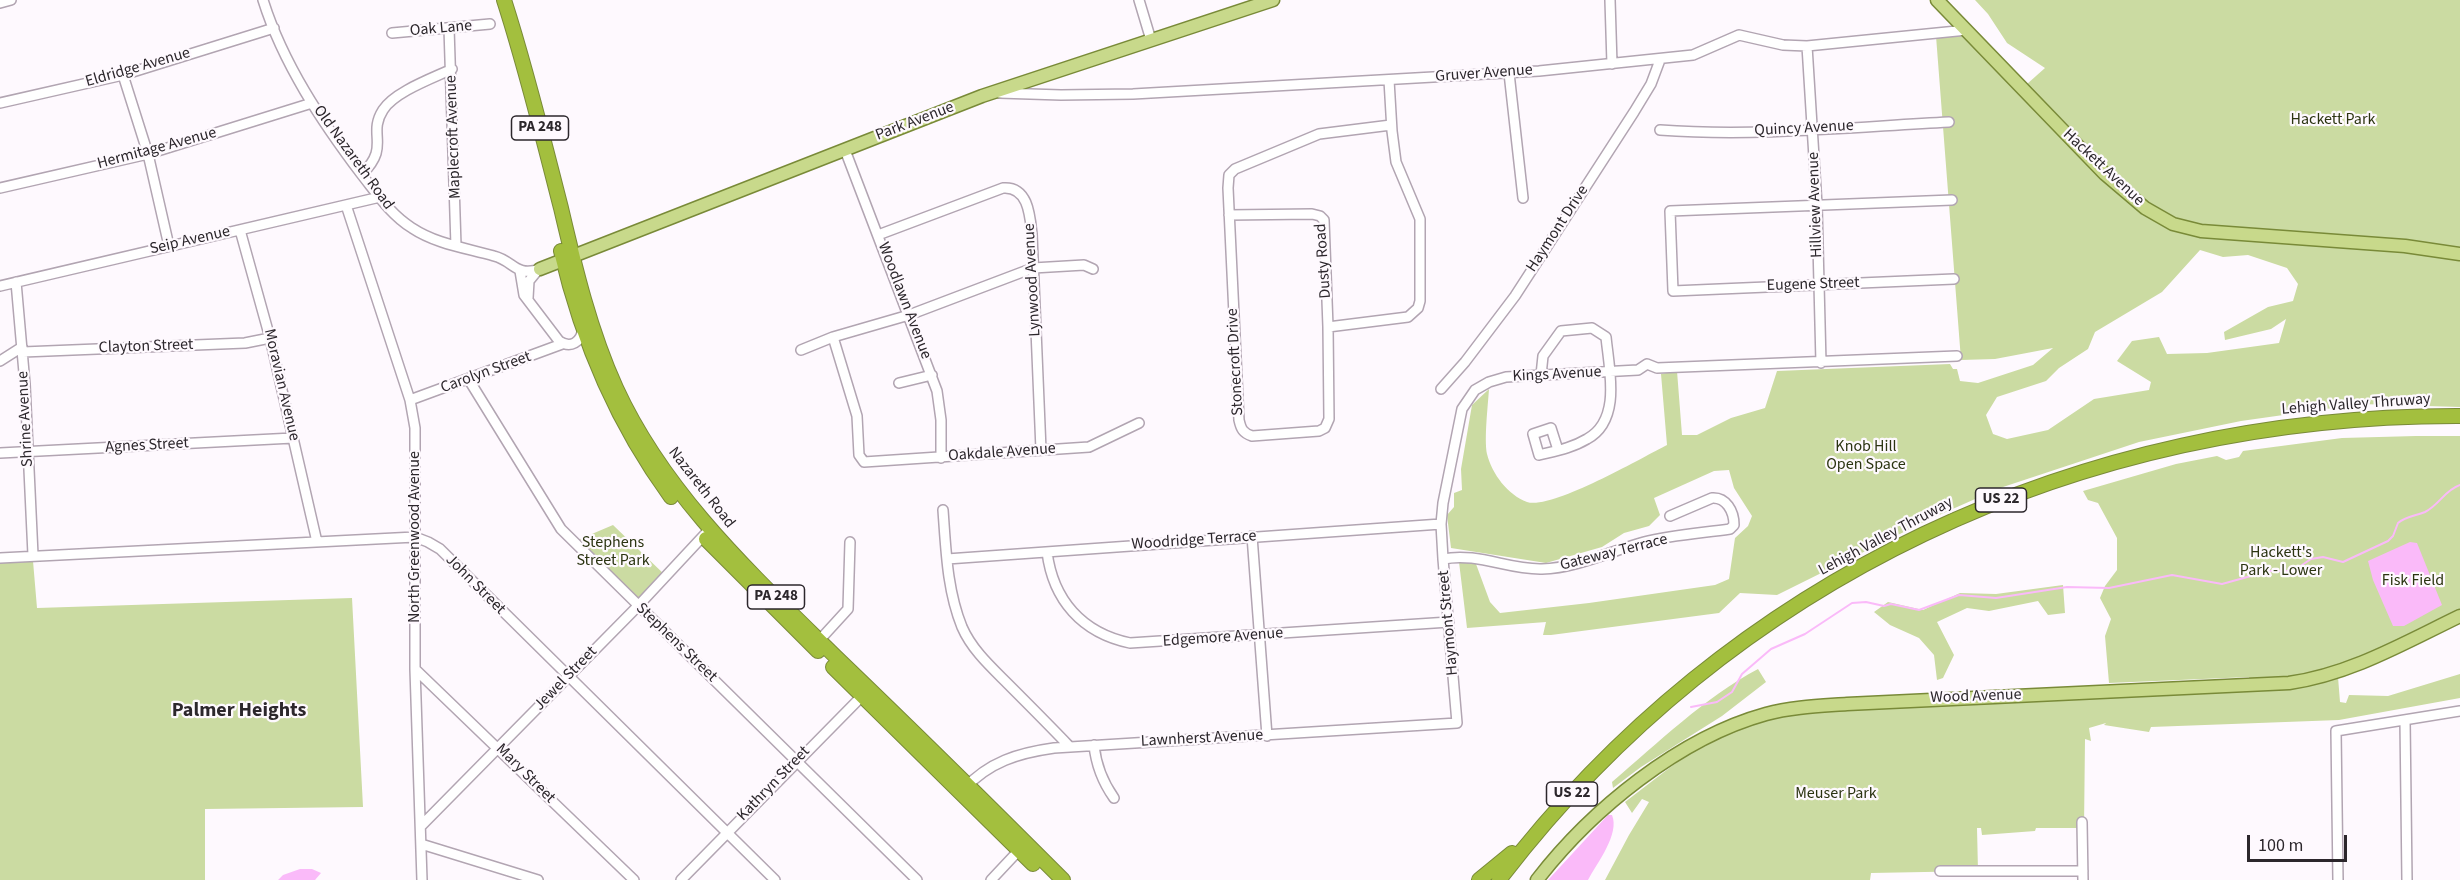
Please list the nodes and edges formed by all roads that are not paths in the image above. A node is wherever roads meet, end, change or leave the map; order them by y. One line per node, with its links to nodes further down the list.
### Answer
1 (10, 0): 8 (street)
2 (263, 0): 10 (street, Old Nazareth Road)
3 (504, 0): 44 (highway, Nazareth Road / PA 248)
4 (1139, 0): 14 (street)
5 (1273, 0): 14 (main road, Park Avenue)
6 (1610, 0): 17 (street)
7 (1937, 0): 12 (main road, Hackett Avenue)
8 (0, 3)
9 (490, 24): 11 (street, Oak Lane)
10 (274, 28): 20 (street, Eldridge Avenue); 24 (street, Old Nazareth Road)
11 (449, 28): 13 (street, Oak Lane); 18 (street, Maplecroft Avenue)
12 (1967, 30): 15 (street, Gruver Avenue); 43 (main road, Hackett Avenue)
13 (392, 33)
14 (1151, 40): 22 (main road, Park Avenue)
15 (1807, 46): 16 (street, Gruver Avenue); 27 (street, Hillview Avenue)
16 (1660, 60): 17 (street, Gruver Avenue); 70 (street, Haymont Drive)
17 (1612, 64): 19 (street, Gruver Avenue)
18 (452, 69): 31 (street); 42 (street, Maplecroft Avenue)
19 (1509, 73): 21 (street, Gruver Avenue); 34 (street)
20 (123, 75): 23 (street, Eldridge Avenue); 30 (street)
21 (1389, 80): 22 (street, Gruver Avenue); 26 (street)
22 (994, 93): 29 (main road, Park Avenue)
23 (0, 103)
24 (312, 103): 30 (street, Hermitage Avenue); 31 (street, Old Nazareth Road)
25 (1949, 122): 27 (street, Quincy Avenue)
26 (1391, 125): 38 (street, Stonecroft Drive); 56 (street)
27 (1813, 129): 28 (street, Quincy Avenue); 37 (street, Hillview Avenue)
28 (1660, 130)
29 (845, 150): 40 (street, Woodlawn Avenue); 44 (main road, Park Avenue)
30 (148, 154): 32 (street, Hermitage Avenue); 41 (street)
31 (362, 174): 33 (street, Old Nazareth Road)
32 (0, 188)
33 (380, 197): 36 (street, Seip Avenue); 42 (street, Old Nazareth Road)
34 (1523, 198)
35 (1952, 200): 37 (street)
36 (346, 205): 39 (street, Seip Avenue); 71 (street, North Greenwood Avenue)
37 (1817, 205): 51 (street, Hillview Avenue); 51 (street, Eugene Street)
38 (1229, 215): 56 (street, Dusty Road); 56 (street, Stonecroft Drive)
39 (240, 230): 41 (street, Seip Avenue); 58 (street, Moravian Avenue)
40 (878, 235): 45 (street, Lynwood Avenue); 54 (street, Woodlawn Avenue)
41 (169, 246): 50 (street, Seip Avenue)
42 (456, 246): 48 (street, Old Nazareth Road)
43 (2460, 254)
44 (568, 258): 46 (main road); 55 (highway, Nazareth Road / PA 248); 84 (highway, Nazareth Road / PA 248)
45 (1033, 268): 47 (street); 54 (street); 76 (street, Lynwood Avenue)
46 (540, 269): 48 (street); 53 (street)
47 (1093, 269)
48 (520, 271): 53 (street)
49 (1954, 279): 51 (street, Eugene Street)
50 (15, 282): 52 (street, Seip Avenue); 60 (street, Shrine Avenue)
51 (1819, 285): 64 (street, Hillview Avenue)
52 (0, 286)
53 (530, 303): 59 (street)
54 (909, 315): 57 (street); 66 (street, Woodlawn Avenue)
55 (583, 324): 59 (street, Carolyn Street); 84 (highway, Nazareth Road / PA 248)
56 (1328, 327)
57 (833, 337): 61 (street); 80 (street, Oakdale Avenue)
58 (270, 338): 60 (street, Clayton Street); 75 (street, Moravian Avenue)
59 (562, 344): 68 (street, Carolyn Street)
60 (22, 349): 63 (street, Clayton Street); 78 (street, Shrine Avenue)
61 (801, 350)
62 (1957, 356): 64 (street, Kings Avenue)
63 (0, 361)
64 (1821, 363): 65 (street, Kings Avenue)
65 (1609, 372): 67 (street, Kings Avenue); 67 (street); 77 (street)
66 (932, 375): 69 (street); 80 (street, Woodlawn Avenue)
67 (1540, 375): 83 (street, Kings Avenue)
68 (469, 380): 71 (street, Carolyn Street); 94 (street, Stephens Street)
69 (899, 383)
70 (1440, 389)
71 (410, 400): 86 (street, North Greenwood Avenue)
72 (2460, 416): 115 (highway, Lehigh Valley Thruway / US 22)
73 (1139, 423): 76 (street, Oakdale Avenue)
74 (2460, 423): 131 (highway, Lehigh Valley Thruway / US 22)
75 (293, 438): 78 (street, Agnes Street); 87 (street, Moravian Avenue)
76 (1041, 450): 80 (street, Oakdale Avenue)
77 (1558, 450)
78 (28, 452): 79 (street, Agnes Street); 90 (street, Shrine Avenue)
79 (0, 453)
80 (941, 458)
81 (943, 510): 92 (street)
82 (1670, 516): 93 (street, Gateway Terrace)
83 (1441, 524): 85 (street, Woodridge Terrace); 93 (street, Haymont Street)
84 (707, 533): 94 (street, Jewel Street); 98 (highway, Nazareth Road / PA 248)
85 (1252, 536): 89 (street, Woodridge Terrace); 97 (street)
86 (415, 537): 87 (street, John Street); 99 (street, North Greenwood Avenue); 100 (street, John Street)
87 (317, 542): 90 (street, John Street)
88 (849, 542): 98 (street)
89 (1047, 552): 92 (street, Woodridge Terrace); 97 (street, Edgemore Avenue)
90 (33, 555): 91 (street, John Street)
91 (0, 558)
92 (947, 559): 107 (street)
93 (1443, 559): 96 (street, Haymont Street)
94 (638, 606): 100 (street, Jewel Street); 109 (street, Stephens Street)
95 (2460, 615): 132 (main road, Wood Avenue)
96 (1449, 622): 97 (street, Edgemore Avenue); 104 (street, Haymont Street)
97 (1259, 635): 105 (street)
98 (816, 643): 101 (highway, Nazareth Road / PA 248)
99 (415, 669): 108 (street, Mary Street); 113 (street, North Greenwood Avenue)
100 (568, 677): 108 (street, Jewel Street); 114 (street, John Street)
101 (866, 692): 109 (street, Kathryn Street); 110 (highway, Nazareth Road / PA 248)
102 (2460, 711): 103 (street)
103 (2405, 720): 133 (street); 134 (street)
104 (1457, 723): 105 (street, Lawnherst Avenue)
105 (1267, 736): 106 (street, Lawnherst Avenue)
106 (1094, 745): 107 (street, Lawnherst Avenue); 111 (street)
107 (1069, 746): 110 (street, Lawnherst Avenue)
108 (498, 748): 113 (street, Jewel Street); 122 (street, Mary Street)
109 (795, 762): 114 (street, Kathryn Street); 125 (street, Stephens Street)
110 (964, 789): 117 (highway, Nazareth Road / PA 248)
111 (1114, 798)
112 (2082, 822): 119 (street)
113 (421, 826): 116 (street, North Greenwood Avenue)
114 (727, 832): 123 (street, Kathryn Street); 124 (street, John Street)
115 (1535, 835): 129 (highway); 130 (highway, Lehigh Valley Thruway / US 22)
116 (422, 844): 120 (street, North Greenwood Avenue); 121 (street)
117 (1023, 847): 126 (street); 127 (highway, Nazareth Road / PA 248); 128 (highway, Nazareth Road / PA 248)
118 (1940, 871): 119 (street)
119 (2083, 876)
120 (422, 880)
121 (538, 880)
122 (634, 880)
123 (681, 880)
124 (775, 880)
125 (916, 880)
126 (991, 880)
127 (1050, 880)
128 (1063, 880)
129 (1479, 880)
130 (1499, 880)
131 (1509, 880)
132 (1537, 880)
133 (2338, 880)
134 (2407, 880)

